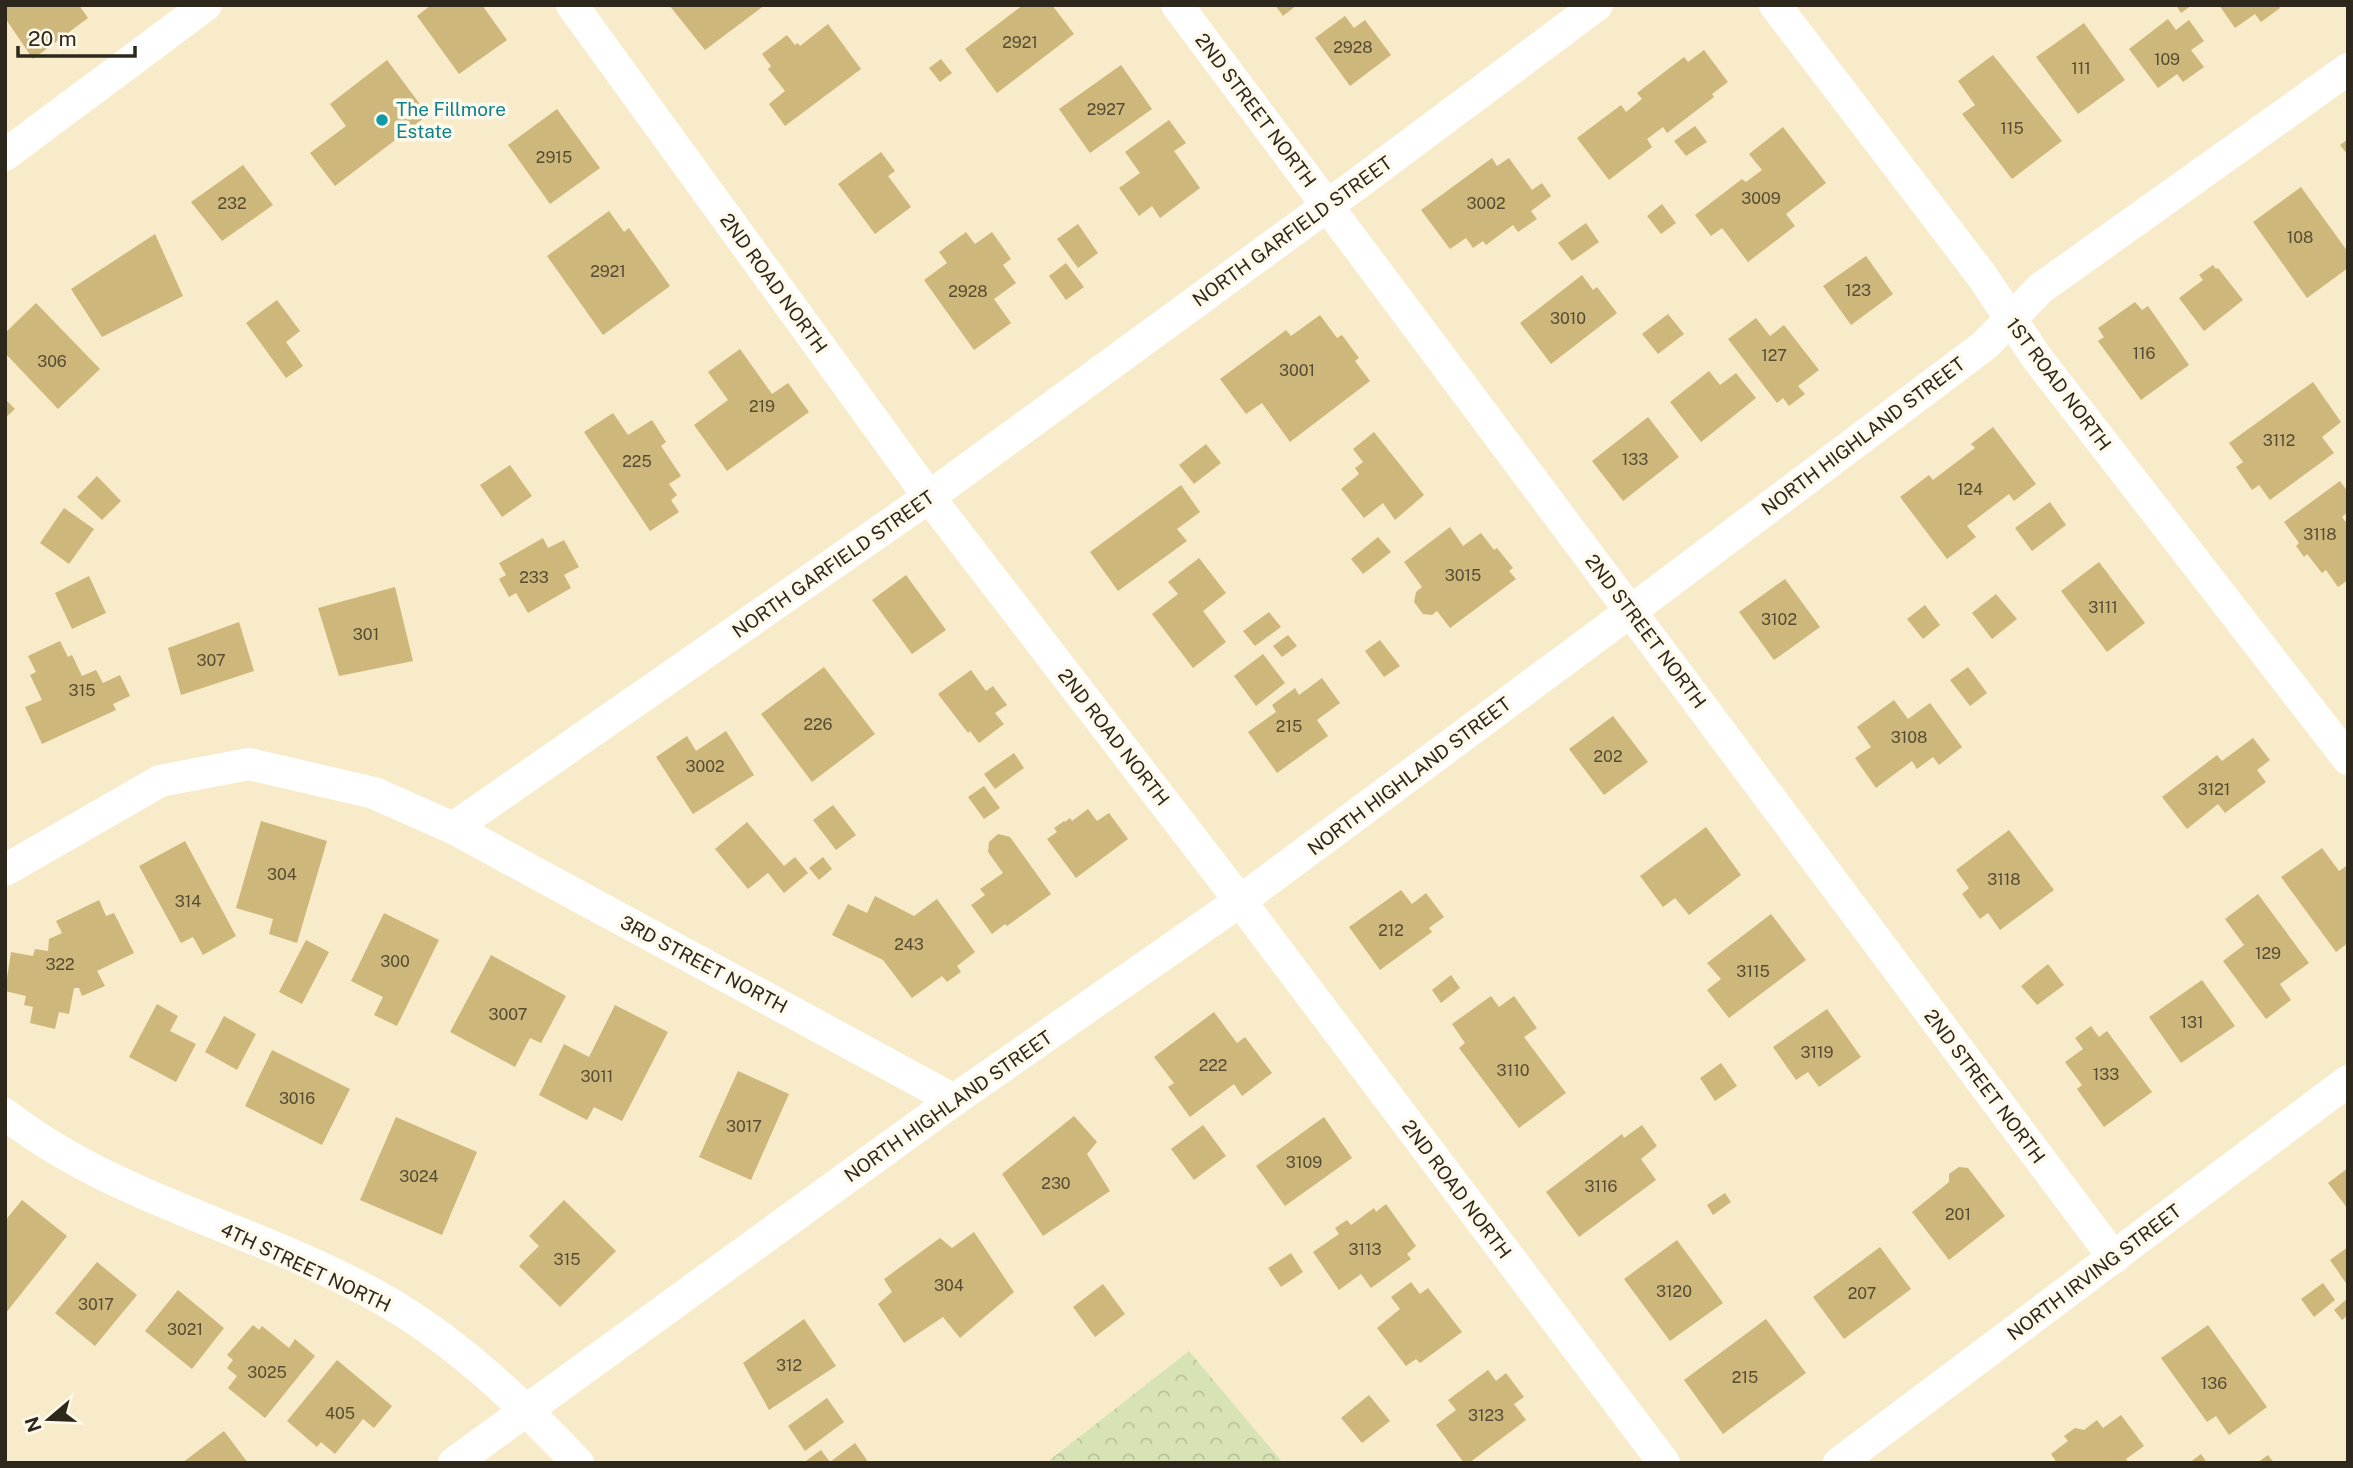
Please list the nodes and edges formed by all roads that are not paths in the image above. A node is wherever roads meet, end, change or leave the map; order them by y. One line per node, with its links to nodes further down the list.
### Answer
1 (206, 5): 7 (street)
2 (572, 5): 10 (street, 2ND ROAD NORTH)
3 (1177, 5): 8 (street, 2ND STREET NORTH)
4 (1597, 5): 8 (street, NORTH GARFIELD STREET)
5 (1775, 5): 9 (street, 1ST ROAD NORTH)
6 (2348, 69): 9 (street, NORTH HIGHLAND STREET)
7 (5, 155)
8 (1328, 205): 10 (street, NORTH GARFIELD STREET); 11 (street, 2ND STREET NORTH)
9 (2011, 320): 11 (street, NORTH HIGHLAND STREET); 12 (street, 1ST ROAD NORTH)
10 (929, 497): 13 (street, NORTH GARFIELD STREET); 15 (street, 2ND ROAD NORTH)
11 (1631, 611): 15 (street, NORTH HIGHLAND STREET); 19 (street, 2ND STREET NORTH)
12 (2348, 759)
13 (453, 828): 14 (street); 17 (street, 3RD STREET NORTH)
14 (5, 870)
15 (1240, 901): 17 (street, NORTH HIGHLAND STREET); 23 (street, 2ND ROAD NORTH)
16 (2348, 1081): 19 (street, NORTH IRVING STREET)
17 (954, 1100): 20 (street, NORTH HIGHLAND STREET)
18 (5, 1114): 20 (street, 4TH STREET NORTH)
19 (2114, 1258): 24 (street, NORTH IRVING STREET)
20 (526, 1409): 21 (street, NORTH HIGHLAND STREET); 22 (street, 4TH STREET NORTH)
21 (454, 1463)
22 (578, 1463)
23 (1664, 1463)
24 (1839, 1463)

